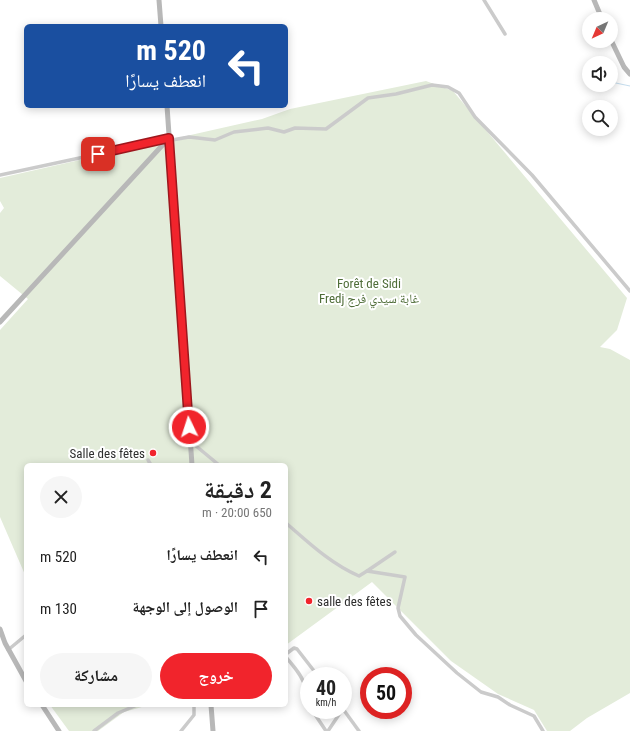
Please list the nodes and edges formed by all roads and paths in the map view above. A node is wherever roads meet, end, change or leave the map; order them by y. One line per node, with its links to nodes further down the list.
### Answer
1 (159, 0): 5 (main road)
2 (484, 0): 6 (street)
3 (595, 0): 4 (main road)
4 (599, 12)
5 (161, 24)
6 (505, 34)
7 (615, 48): 8 (main road)
8 (630, 74)
9 (167, 108): 10 (main road)
10 (170, 139): 11 (street); 12 (street); 13 (main road); 14 (main road)
11 (0, 175)
12 (630, 291)
13 (0, 322)
14 (190, 441): 17 (main road); 18 (street)
15 (148, 460): 16 (street)
16 (150, 463)
17 (192, 463)
18 (217, 463)
19 (288, 525): 21 (street)
20 (395, 552): 21 (street)
21 (367, 571): 43 (street)
22 (0, 629): 24 (main road)
23 (24, 637): 24 (street)
24 (8, 650): 29 (main road)
25 (288, 652): 27 (street)
26 (288, 661): 28 (street)
27 (311, 667)
28 (300, 676)
29 (24, 678)
30 (43, 707): 37 (main road)
31 (132, 707): 38 (street)
32 (194, 707): 39 (street)
33 (211, 707): 40 (main road)
34 (318, 719): 41 (street)
35 (336, 719): 41 (street)
36 (350, 719): 42 (street)
37 (59, 731)
38 (94, 731)
39 (181, 731)
40 (213, 731)
41 (327, 731)
42 (359, 731)
43 (543, 731)

